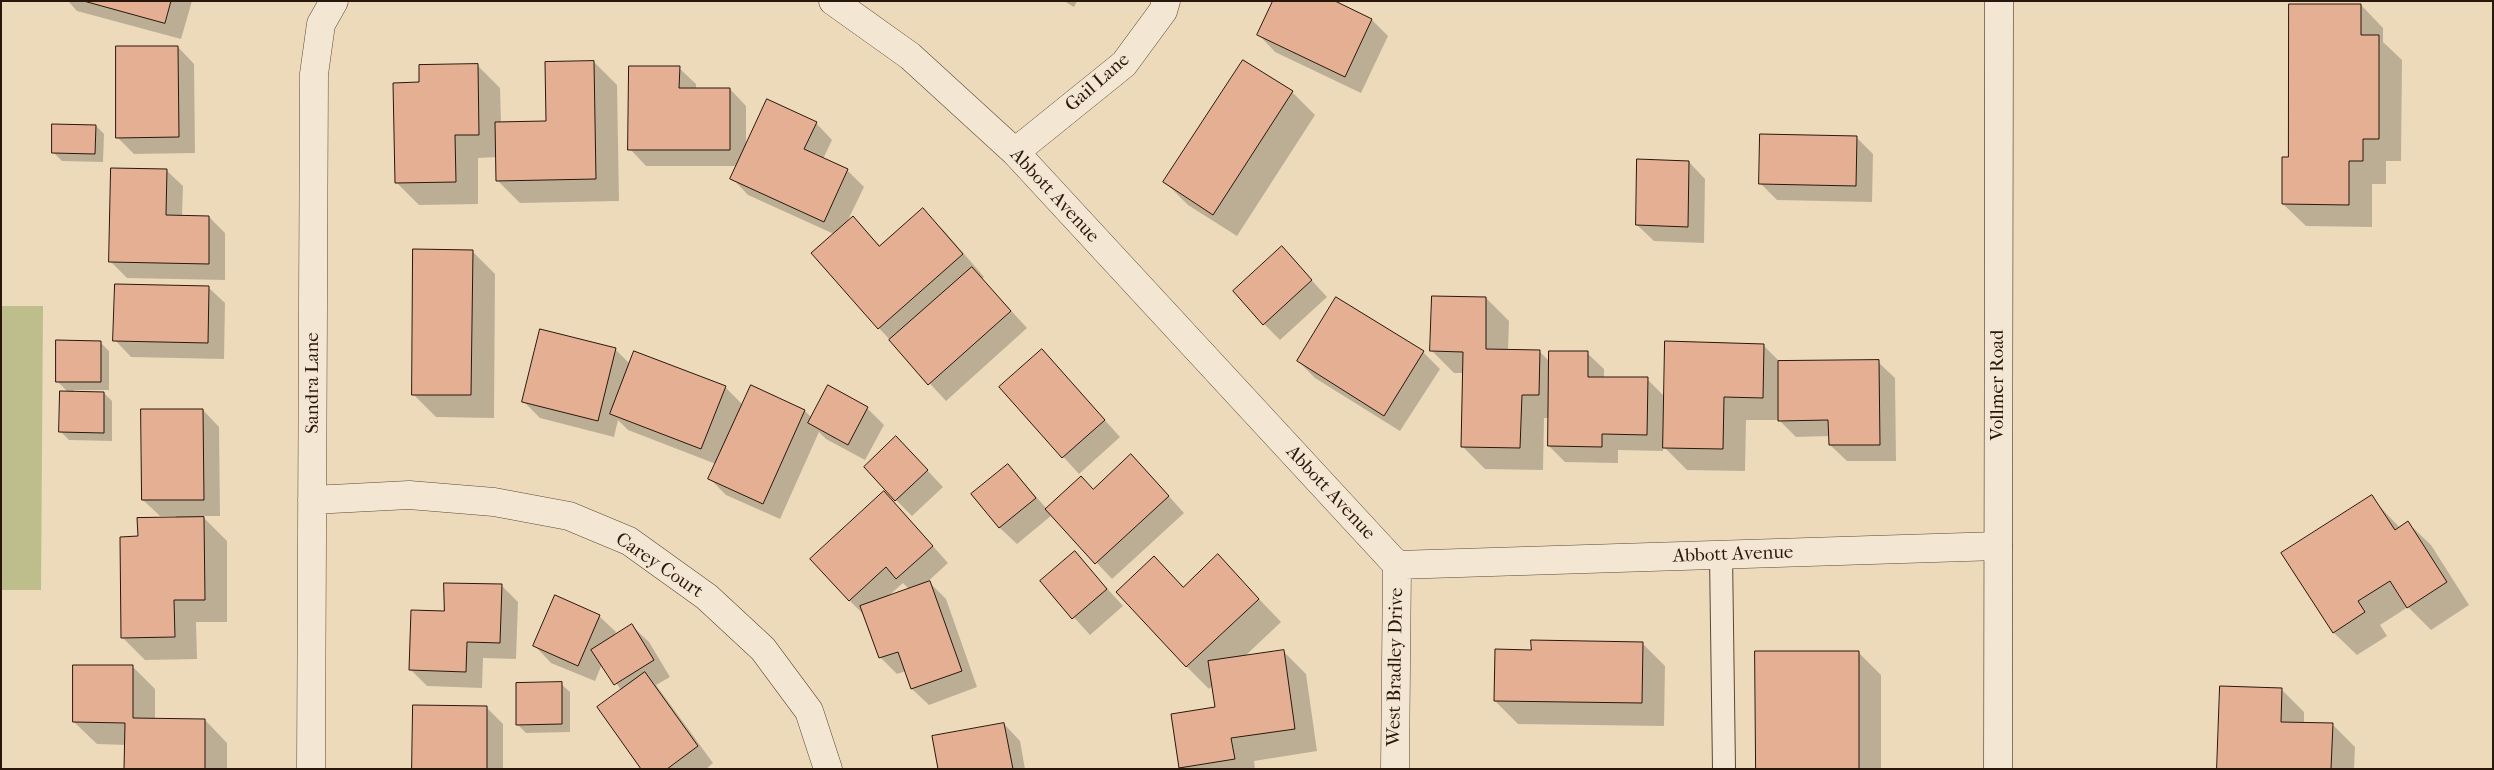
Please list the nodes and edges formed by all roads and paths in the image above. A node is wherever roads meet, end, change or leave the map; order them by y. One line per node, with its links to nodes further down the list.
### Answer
1 (334, 1): 6 (street, Sandra Lane)
2 (834, 1): 5 (street, Abbott Avenue)
3 (1166, 1): 5 (street, Gail Lane)
4 (1999, 1): 7 (street, Vollmer Road)
5 (1015, 152): 9 (street, Abbott Avenue)
6 (312, 500): 10 (street, Sandra Lane); 11 (street, Carey Court)
7 (1998, 546): 8 (street, Abbott Avenue); 14 (street, Vollmer Road)
8 (1721, 555): 9 (street, Abbott Avenue); 13 (lane)
9 (1398, 566): 12 (street, West Bradley Drive)
10 (311, 769)
11 (828, 769)
12 (1395, 769)
13 (1724, 769)
14 (1998, 769)

